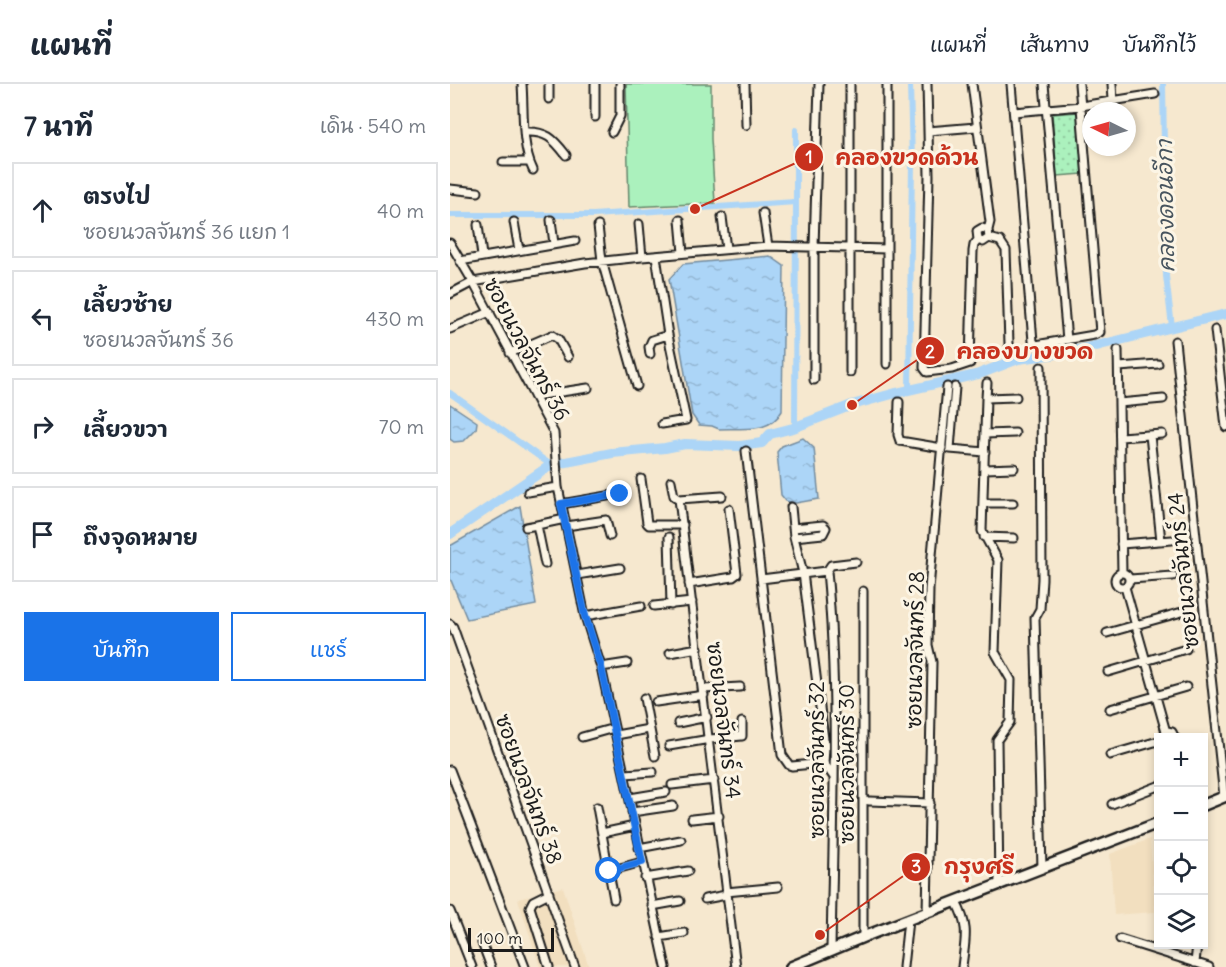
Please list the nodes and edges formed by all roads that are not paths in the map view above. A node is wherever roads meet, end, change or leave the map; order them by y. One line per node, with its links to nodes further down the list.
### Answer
1 (522, 84): 25 (street)
2 (549, 84): 16 (street)
3 (595, 84): 21 (street)
4 (620, 84): 26 (street)
5 (745, 84): 22 (street)
6 (819, 84): 47 (street)
7 (850, 84): 48 (street)
8 (887, 84): 50 (street)
9 (927, 84): 24 (street)
10 (972, 84): 23 (street)
11 (1011, 84): 20 (street)
12 (1044, 84): 19 (street)
13 (1079, 84): 18 (street)
14 (1112, 84): 17 (street)
15 (1155, 94): 17 (street)
16 (549, 99)
17 (1113, 100): 18 (street)
18 (1081, 106): 19 (street); 64 (street)
19 (1047, 110): 20 (street); 64 (street)
20 (1014, 112): 64 (street)
21 (595, 117)
22 (746, 125)
23 (976, 127): 24 (street); 41 (street)
24 (928, 130): 42 (street)
25 (525, 132): 27 (street); 29 (street)
26 (612, 132)
27 (566, 154)
28 (503, 162): 29 (street)
29 (529, 162): 30 (street)
30 (533, 170)
31 (450, 189): 32 (street)
32 (478, 192)
33 (763, 213): 46 (street)
34 (722, 217): 49 (street)
35 (550, 220): 45 (street)
36 (680, 220): 52 (street)
37 (514, 222): 51 (street)
38 (639, 224): 55 (street)
39 (478, 225): 53 (street)
40 (598, 226): 57 (street)
41 (988, 234): 42 (street); 42 (street); 66 (street)
42 (978, 240)
43 (575, 241): 45 (street)
44 (450, 243): 56 (street, ซอยนวลจันทร์ 36)
45 (555, 244): 51 (street)
46 (768, 246): 47 (street); 49 (street)
47 (814, 247): 48 (street); 76 (street)
48 (850, 248): 50 (street); 75 (street)
49 (726, 249): 52 (street)
50 (887, 249): 72 (street)
51 (519, 250): 53 (street)
52 (683, 253): 54 (street)
53 (482, 256): 56 (street)
54 (656, 256): 55 (street); 63 (street)
55 (642, 257): 57 (street)
56 (460, 261): 58 (street, ซอยนวลจันทร์ 36)
57 (602, 261): 58 (street); 78 (street)
58 (473, 282): 59 (street); 60 (street, ซอยนวลจันทร์ 36)
59 (450, 294)
60 (489, 312): 61 (street); 68 (street, ซอยนวลจันทร์ 36)
61 (450, 329)
62 (1215, 330): 86 (street)
63 (668, 335): 69 (street); 87 (street)
64 (1067, 340)
65 (1175, 341): 185 (street, ซอยนวลจันทร์ 24)
66 (1009, 344)
67 (1118, 350): 74 (street)
68 (510, 353): 70 (street); 80 (street, ซอยนวลจันทร์ 36)
69 (650, 354)
70 (568, 357)
71 (1158, 363): 74 (street)
72 (887, 364)
73 (1041, 367): 202 (street)
74 (1119, 367): 85 (street)
75 (850, 372)
76 (814, 380)
77 (987, 383): 82 (street)
78 (636, 386)
79 (588, 388): 80 (street)
80 (534, 396): 101 (street, ซอยนวลจันทร์ 36)
81 (1016, 397): 82 (street)
82 (986, 398): 90 (street)
83 (1163, 399): 85 (street)
84 (899, 402): 94 (street)
85 (1119, 403): 93 (street)
86 (1225, 414): 88 (street)
87 (662, 424)
88 (1226, 426)
89 (1015, 433): 90 (street)
90 (985, 434): 96 (street)
91 (1162, 434): 92 (street)
92 (1150, 435): 93 (street); 122 (street)
93 (1120, 437): 123 (street)
94 (942, 448): 96 (street, ซอยนวลจันทร์ 28); 188 (street, ซอยนวลจันทร์ 28)
95 (746, 451): 134 (street)
96 (985, 452): 98 (street)
97 (1014, 468): 98 (street)
98 (985, 469): 106 (street)
99 (641, 479): 113 (street)
100 (671, 481): 105 (street, ซอยนวลจันทร์ 34)
101 (558, 487): 102 (street); 108 (street, ซอยนวลจันทร์ 36)
102 (528, 492)
103 (620, 494): 108 (street)
104 (722, 496): 105 (street)
105 (680, 499): 113 (street, ซอยนวลจันทร์ 34)
106 (984, 503): 107 (street); 119 (street)
107 (1013, 503)
108 (561, 504): 111 (street, ซอยนวลจันทร์ 36)
109 (790, 507): 115 (street)
110 (729, 509): 136 (street)
111 (566, 523): 112 (street); 116 (street); 132 (street, ซอยนวลจันทร์ 36)
112 (537, 525): 114 (street); 127 (street)
113 (683, 525): 124 (street, ซอยนวลจันทร์ 34)
114 (526, 526)
115 (793, 528): 118 (street); 118 (street)
116 (610, 536)
117 (669, 537): 125 (street)
118 (794, 537): 130 (street)
119 (984, 537): 120 (street); 206 (street)
120 (1014, 538)
121 (1172, 540): 122 (street)
122 (1161, 541): 123 (street)
123 (1121, 544): 131 (street)
124 (686, 553): 125 (street); 136 (street, ซอยนวลจันทร์ 34)
125 (669, 555): 140 (street)
126 (856, 562): 129 (street)
127 (545, 564)
128 (620, 568): 132 (street)
129 (827, 571): 130 (street); 157 (street, ซอยนวลจันทร์ 32)
130 (803, 573): 134 (street); 159 (street)
131 (1122, 573): 135 (street); 137 (street)
132 (577, 575): 144 (street, ซอยนวลจันทร์ 36)
133 (1173, 576): 135 (street)
134 (761, 579): 176 (street)
135 (1130, 579): 137 (street)
136 (689, 584): 139 (street, ซอยนวลจันทร์ 34)
137 (1125, 587): 146 (street)
138 (863, 591): 220 (street, ซอยนวลจันทร์ 30)
139 (692, 602): 140 (street); 148 (street, ซอยนวลจันทร์ 34)
140 (671, 604): 142 (street)
141 (641, 606): 144 (street)
142 (654, 606)
143 (1182, 612): 146 (street)
144 (585, 616): 153 (street, ซอยนวลจันทร์ 36)
145 (450, 624): 208 (street, ซอยนวลจันทร์ 38)
146 (1136, 625): 147 (street); 151 (street)
147 (1107, 633)
148 (698, 648): 150 (street); 158 (street, ซอยนวลจันทร์ 34)
149 (1186, 649): 151 (street)
150 (670, 653)
151 (1145, 661): 154 (street); 160 (street)
152 (627, 663): 153 (street)
153 (601, 667): 168 (street, ซอยนวลจันทร์ 36)
154 (1108, 672)
155 (740, 687): 158 (street)
156 (1186, 687): 160 (street)
157 (834, 688): 159 (street); 180 (street, ซอยนวลจันทร์ 32)
158 (704, 692): 162 (street); 164 (street, ซอยนวลจันทร์ 34)
159 (818, 692): 176 (street)
160 (1156, 696): 163 (street); 169 (street)
161 (644, 698): 167 (street)
162 (656, 702)
163 (1110, 709)
164 (707, 717): 166 (street); 171 (street, ซอยนวลจันทร์ 34)
165 (742, 722): 171 (street)
166 (678, 723)
167 (649, 729): 168 (street); 175 (street)
168 (615, 731): 170 (street); 179 (street, ซอยนวลจันทร์ 36)
169 (1161, 733)
170 (582, 737)
171 (710, 739): 173 (street); 181 (street, ซอยนวลจันทร์ 34)
172 (1154, 740): 174 (street)
173 (669, 746)
174 (1110, 755)
175 (655, 756)
176 (825, 763): 180 (street)
177 (450, 770): 231 (street)
178 (653, 772): 179 (street)
179 (625, 774): 186 (street, ซอยนวลจันทร์ 36)
180 (833, 776): 226 (street, ซอยนวลจันทร์ 32)
181 (714, 780): 182 (street); 194 (street, ซอยนวลจันทร์ 34)
182 (672, 786)
183 (1155, 787): 190 (street)
184 (666, 792): 186 (street)
185 (1225, 796): 189 (main road)
186 (630, 798): 193 (street, ซอยนวลจันทร์ 36)
187 (869, 801): 188 (street)
188 (930, 803): 216 (street, ซอยนวลจันทร์ 28)
189 (1208, 803)
190 (1112, 804)
191 (673, 806): 193 (street)
192 (597, 807): 198 (street)
193 (632, 812): 197 (street, ซอยนวลจันทร์ 36)
194 (719, 816): 195 (street); 209 (street, ซอยนวลจันทร์ 34)
195 (692, 819)
196 (1154, 825): 202 (main road)
197 (635, 826): 198 (street); 200 (street, ซอยนวลจันทร์ 36)
198 (602, 833): 203 (street)
199 (681, 840): 200 (street)
200 (639, 848): 201 (street, ซอยนวลจันทร์ 36)
201 (642, 862): 203 (street); 205 (street, ซอยนวลจันทร์ 36)
202 (1042, 868): 206 (main road)
203 (609, 871): 210 (street)
204 (688, 871): 205 (street)
205 (645, 878): 214 (street, ซอยนวลจันทร์ 36)
206 (999, 885): 213 (main road)
207 (777, 887): 209 (street)
208 (549, 893): 232 (street); 233 (street, ซอยนวลจันทร์ 38)
209 (726, 894): 211 (street); 235 (street, ซอยนวลจันทร์ 34)
210 (615, 899)
211 (705, 899)
212 (680, 901): 214 (street)
213 (956, 902): 216 (main road); 237 (street)
214 (652, 906): 219 (street, ซอยนวลจันทร์ 36)
215 (450, 911): 229 (street)
216 (927, 913): 217 (main road)
217 (908, 920): 220 (main road); 236 (street)
218 (684, 933): 219 (street)
219 (659, 937): 234 (street, ซอยนวลจันทร์ 36)
220 (863, 937): 226 (main road)
221 (1120, 939): 223 (street)
222 (482, 943): 230 (street)
223 (1154, 947)
224 (1162, 949): 227 (street)
225 (1197, 949): 227 (street)
226 (831, 950): 228 (main road)
227 (1195, 963): 238 (street)
228 (794, 966)
229 (472, 967)
230 (491, 967)
231 (525, 967)
232 (549, 967)
233 (575, 967)
234 (666, 967)
235 (736, 967)
236 (903, 967)
237 (962, 967)
238 (1209, 967)

